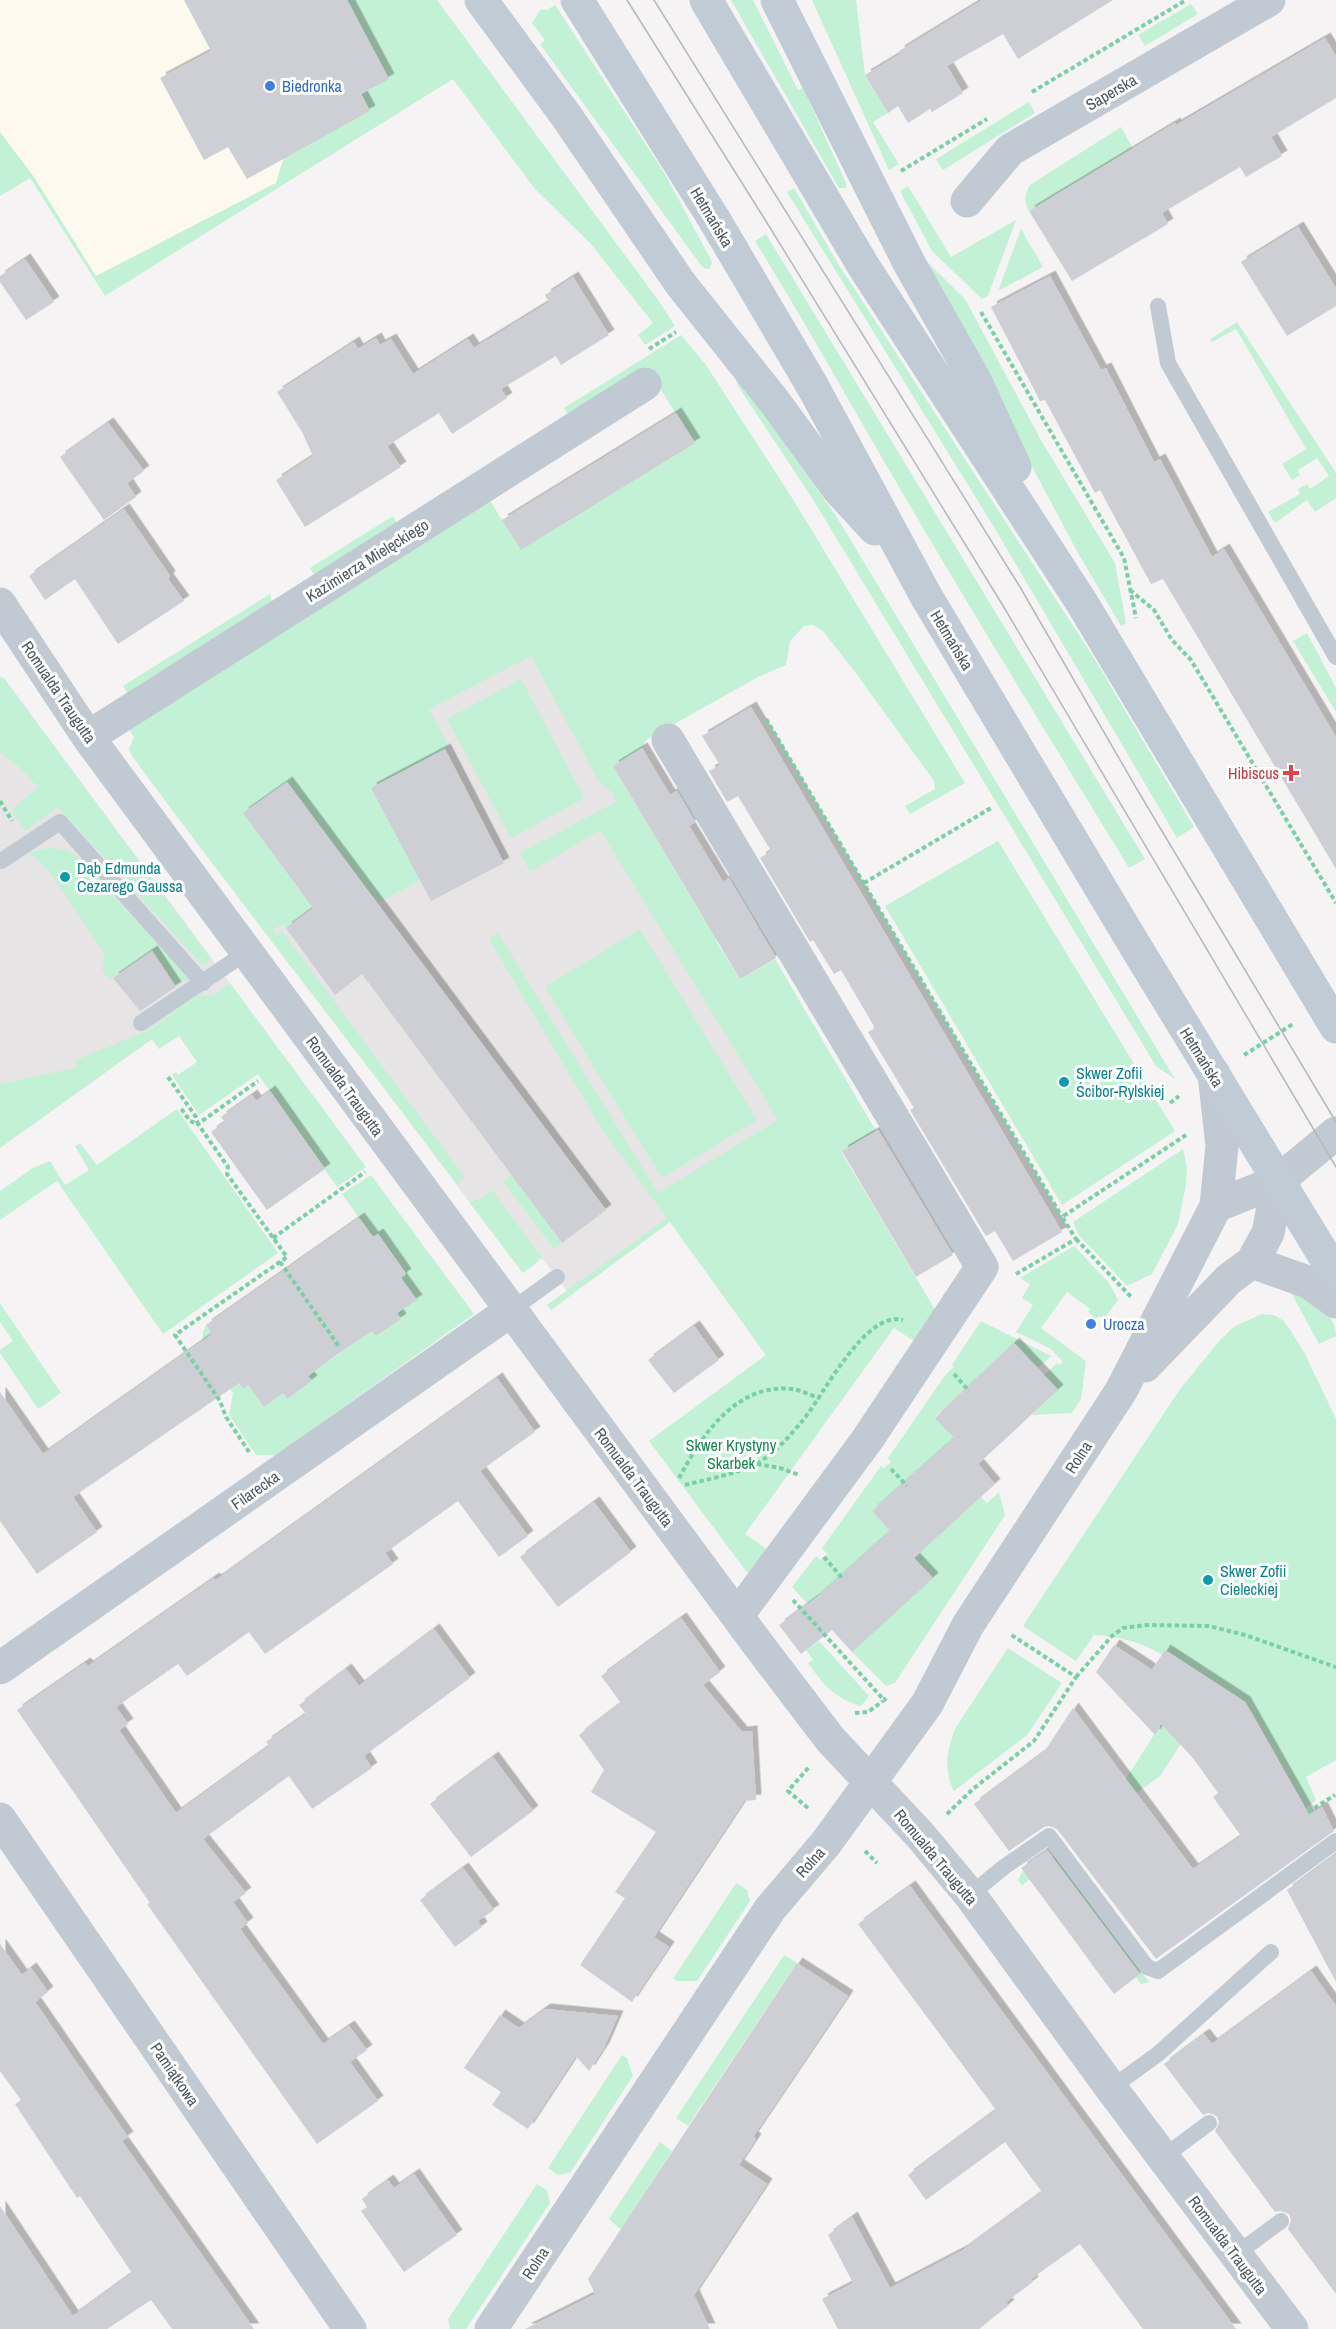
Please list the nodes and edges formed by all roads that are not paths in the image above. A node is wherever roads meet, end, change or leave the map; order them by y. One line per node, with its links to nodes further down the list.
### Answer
1 (481, 0): 9 (main road)
2 (577, 0): 9 (main road, Hetmańska)
3 (706, 0): 10 (main road)
4 (777, 0): 10 (main road)
5 (1269, 0): 6 (street, Saperska)
6 (967, 201)
7 (1158, 306): 12 (lane)
8 (645, 384): 13 (street, Kazimierza Mielęckiego)
9 (903, 558): 20 (main road, Hetmańska)
10 (1066, 577): 18 (main road)
11 (3, 617): 13 (street, Romualda Traugutta)
12 (1336, 657)
13 (88, 736): 16 (street, Romualda Traugutta)
14 (668, 740): 30 (street)
15 (1, 861): 17 (lane)
16 (247, 952): 17 (lane); 28 (street, Romualda Traugutta)
17 (203, 983): 19 (lane)
18 (1330, 1016)
19 (141, 1023)
20 (1214, 1074): 22 (main road, Hetmańska); 23 (street, Rolna)
21 (1336, 1133): 22 (street)
22 (1278, 1181): 23 (street); 24 (street, Rolna); 25 (main road, Hetmańska)
23 (1216, 1206): 29 (street, Rolna)
24 (1252, 1262): 27 (street); 29 (street, Rolna)
25 (1336, 1275)
26 (557, 1277): 28 (lane)
27 (1336, 1302)
28 (510, 1311): 30 (street, Romualda Traugutta); 31 (street, Filarecka)
29 (1121, 1391): 32 (street, Rolna)
30 (737, 1617): 32 (street, Romualda Traugutta)
31 (0, 1668)
32 (870, 1782): 35 (street, Romualda Traugutta); 43 (street, Rolna)
33 (0, 1819): 42 (street, Pamiątkowa)
34 (1336, 1841): 35 (lane)
35 (970, 1895): 37 (street, Romualda Traugutta)
36 (1271, 1952): 37 (lane)
37 (1111, 2088): 39 (street, Romualda Traugutta)
38 (1209, 2122): 39 (lane)
39 (1163, 2157): 41 (street, Romualda Traugutta)
40 (1281, 2221): 41 (lane)
41 (1235, 2255): 44 (street, Romualda Traugutta)
42 (350, 2329)
43 (491, 2329)
44 (1292, 2329)

